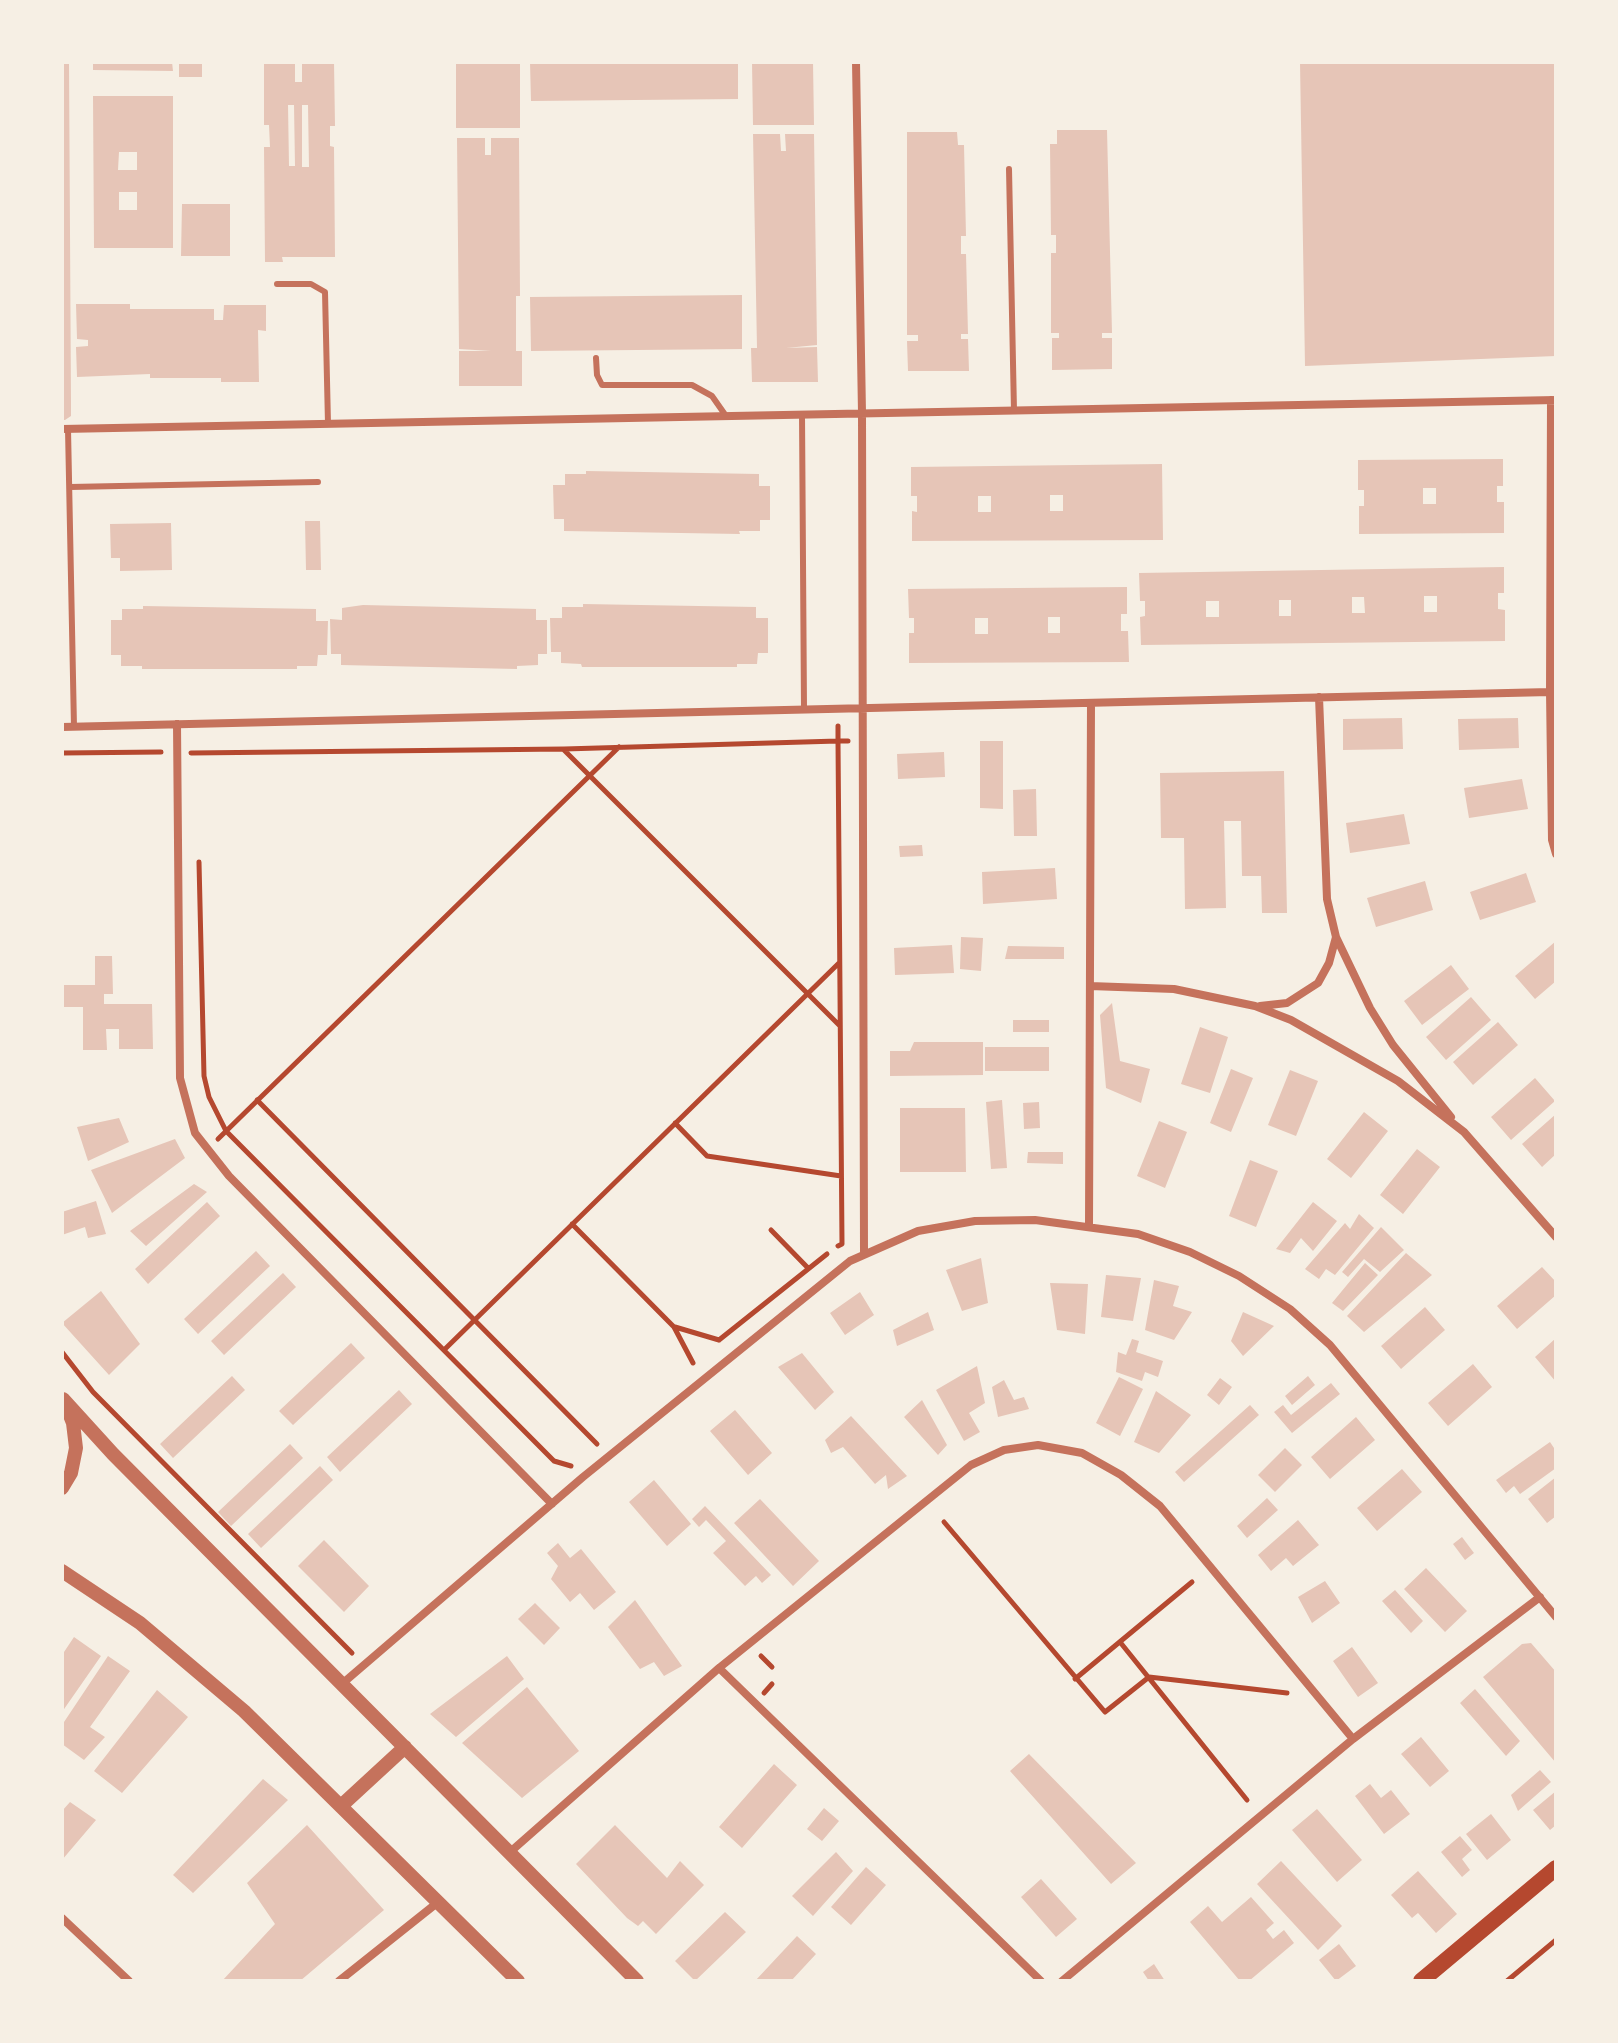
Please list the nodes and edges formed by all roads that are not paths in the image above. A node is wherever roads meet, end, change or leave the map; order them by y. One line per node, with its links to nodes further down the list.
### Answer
1 (856, 62): 7 (street)
2 (1009, 169): 6 (lane)
3 (277, 284): 10 (lane)
4 (596, 358): 9 (lane)
5 (1553, 400): 6 (street); 14 (street)
6 (1014, 411): 7 (street)
7 (862, 413): 8 (street); 17 (street)
8 (802, 414): 9 (street); 18 (lane)
9 (726, 416): 10 (street)
10 (328, 424): 11 (street)
11 (65, 429): 13 (lane)
12 (318, 482): 13 (lane)
13 (70, 487): 21 (lane)
14 (1550, 692): 15 (street); 22 (street)
15 (1319, 697): 16 (street); 23 (street)
16 (1091, 703): 17 (street); 24 (street)
17 (863, 708): 18 (street); 29 (street)
18 (804, 709): 19 (street)
19 (177, 724): 21 (street); 32 (street)
20 (62, 727): 21 (street)
21 (74, 727)
22 (1556, 854)
23 (1336, 937): 25 (street); 26 (street)
24 (1090, 986): 25 (street); 27 (street)
25 (1255, 1006): 26 (street)
26 (1464, 1132): 28 (street)
27 (1089, 1225): 29 (street); 34 (street)
28 (1556, 1237)
29 (864, 1253): 32 (street)
30 (62, 1399): 31 (street); 37 (street)
31 (62, 1488)
32 (552, 1504): 37 (street)
33 (62, 1571): 40 (street)
34 (1540, 1597): 35 (street); 38 (street)
35 (1556, 1617)
36 (719, 1668): 38 (street); 41 (street); 49 (street)
37 (343, 1683): 39 (street)
38 (1353, 1739): 50 (street)
39 (405, 1747): 40 (street); 41 (street)
40 (341, 1806): 43 (street)
41 (508, 1853): 48 (street)
42 (1556, 1868): 51 (main road)
43 (437, 1903): 46 (street); 47 (street)
44 (62, 1918): 45 (street)
45 (129, 1981)
46 (339, 1981)
47 (518, 1981)
48 (637, 1981)
49 (1041, 1981)
50 (1062, 1981)
51 (1421, 1981)

